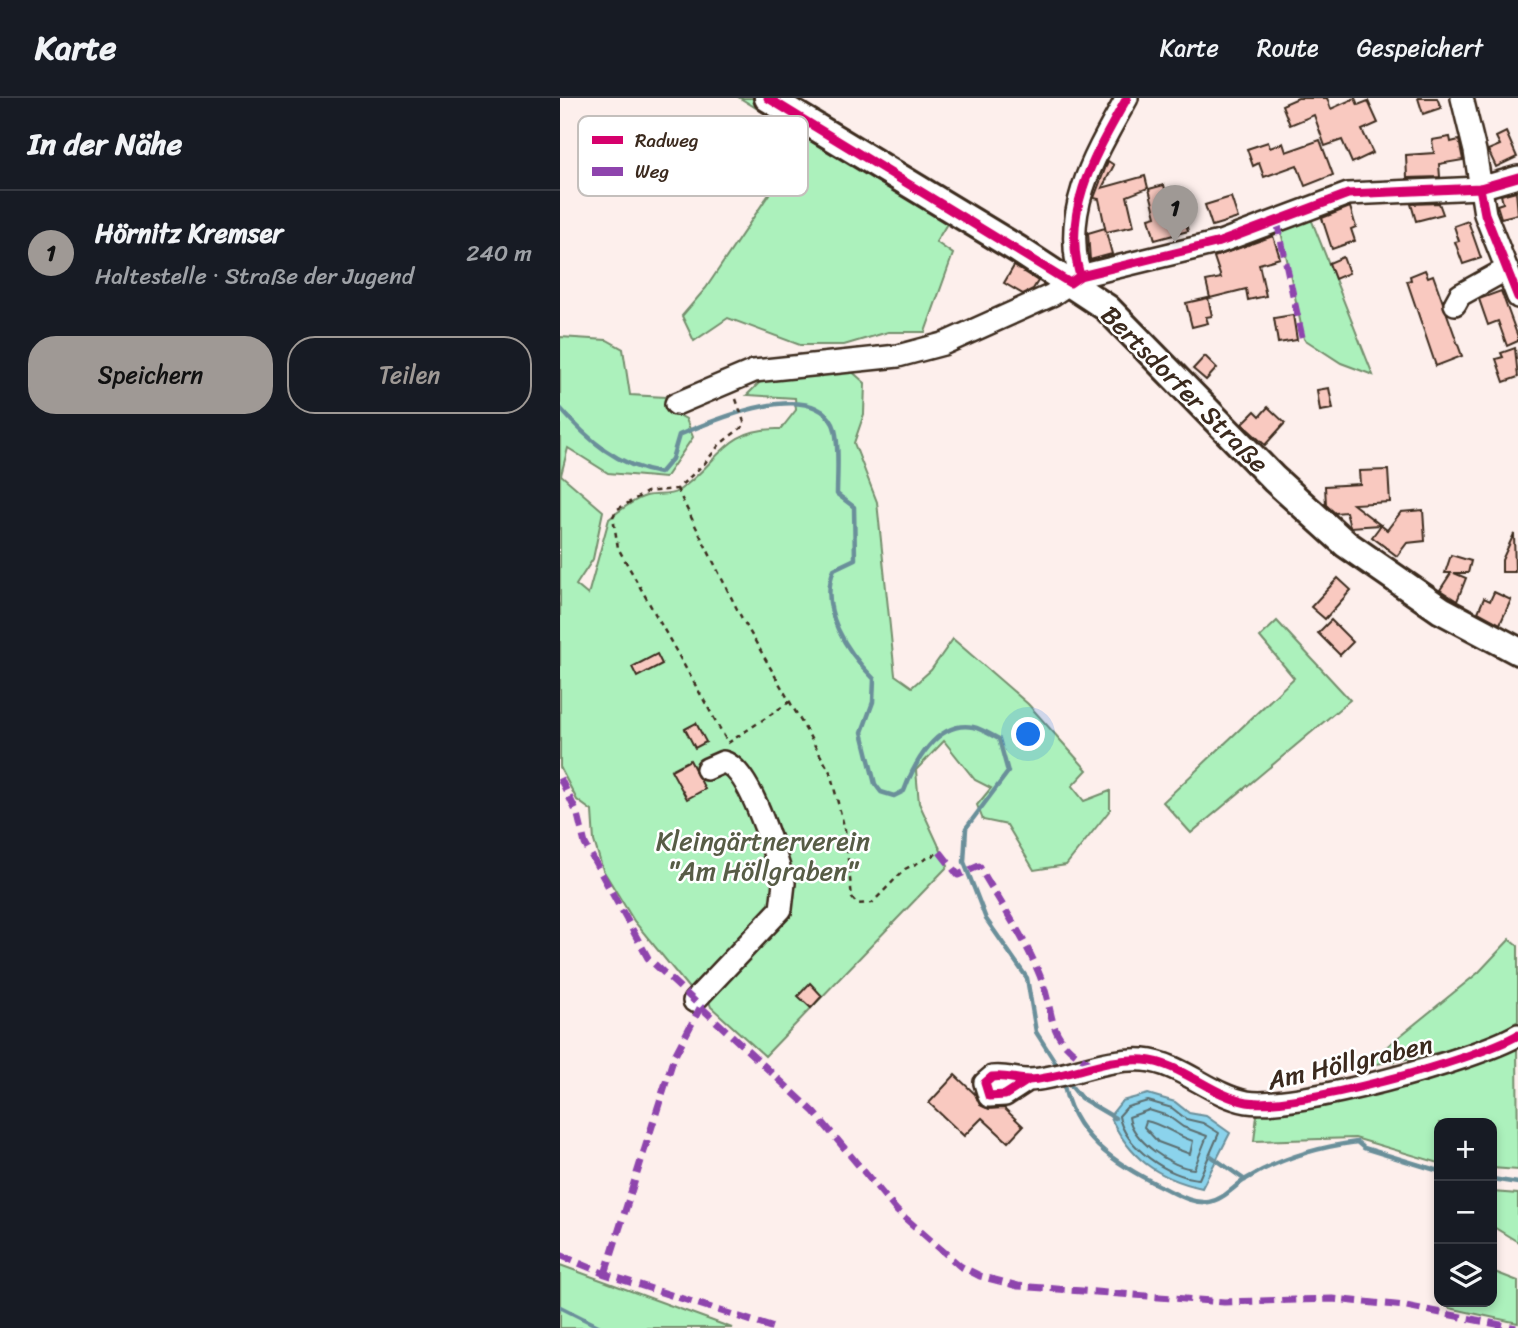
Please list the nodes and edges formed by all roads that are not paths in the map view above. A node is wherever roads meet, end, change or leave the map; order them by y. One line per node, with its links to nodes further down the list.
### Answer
1 (768, 98): 4 (main road, Bertsdorfer Straße)
2 (1127, 98): 9 (street)
3 (1462, 98): 7 (street)
4 (798, 116)
5 (808, 122): 9 (main road, Bertsdorfer Straße)
6 (1518, 177): 7 (street)
7 (1479, 188): 8 (street); 9 (street)
8 (1507, 269): 10 (street); 11 (street)
9 (1075, 280): 12 (street); 13 (main road, Bertsdorfer Straße)
10 (1518, 297)
11 (1455, 304)
12 (676, 404)
13 (1518, 651)
14 (707, 769): 15 (street)
15 (694, 1001)
16 (1518, 1035): 17 (street, Am Höllgraben)
17 (1028, 1080)

